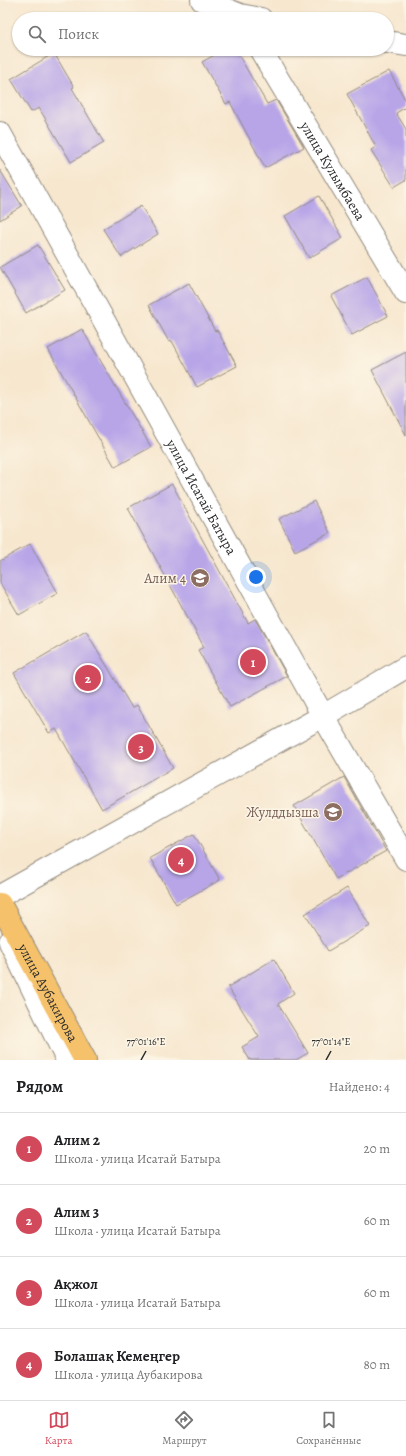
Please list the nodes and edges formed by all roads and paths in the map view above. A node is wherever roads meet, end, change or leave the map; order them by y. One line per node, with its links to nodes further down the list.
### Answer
1 (202, 0): 2 (street)
2 (230, 12)
3 (394, 43): 4 (street)
4 (406, 45)
5 (264, 56): 7 (street, улица Кулымбаева)
6 (0, 134): 9 (street, улица Исатай Батыра)
7 (406, 293)
8 (406, 667): 9 (street)
9 (323, 716): 10 (street, улица Исатай Батыра); 11 (street)
10 (406, 859)
11 (0, 896)
12 (0, 904): 15 (main road, улица Аубакирова)
13 (0, 922): 14 (street)
14 (67, 1060)
15 (84, 1060)

